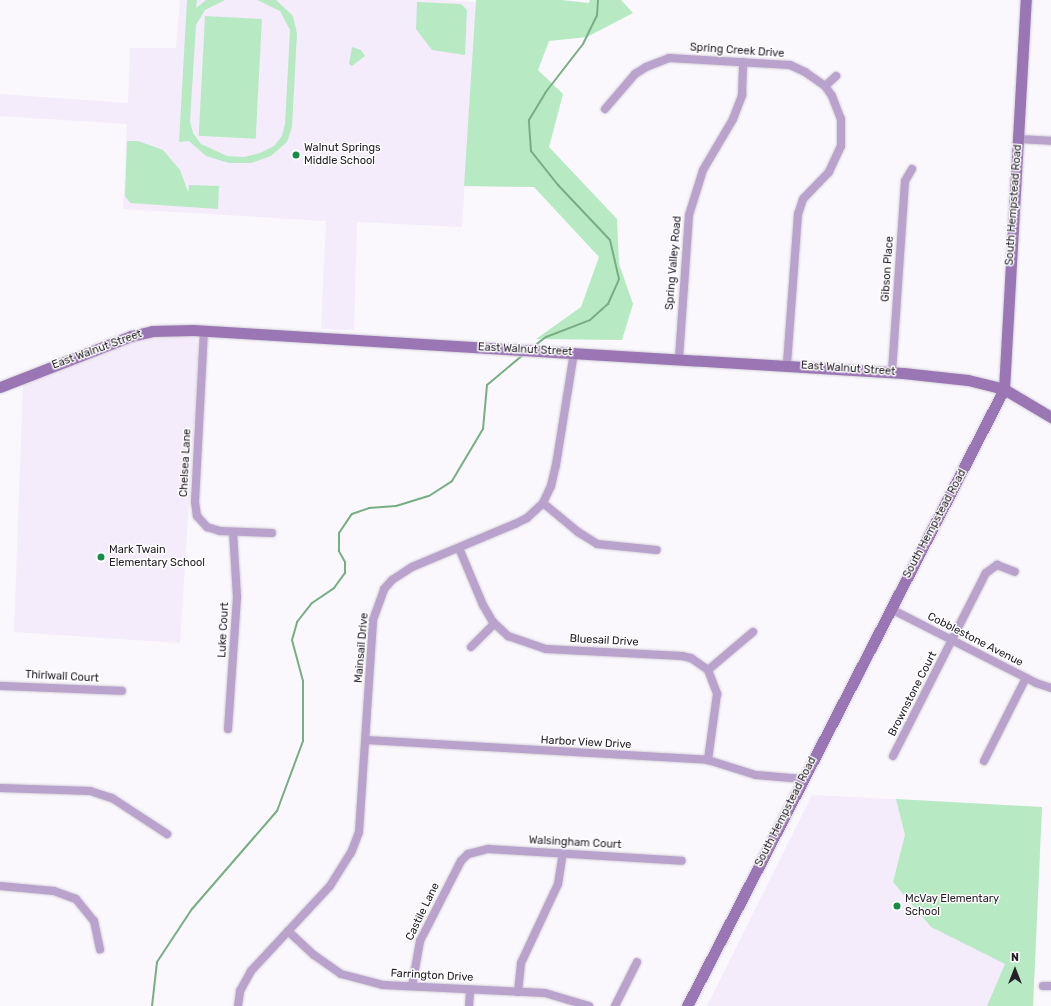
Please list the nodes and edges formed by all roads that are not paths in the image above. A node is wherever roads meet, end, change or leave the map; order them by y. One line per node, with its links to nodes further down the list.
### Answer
1 (1026, 0): 6 (street, South Hempstead Road)
2 (743, 62): 4 (street, Spring Creek Drive); 5 (street, Spring Creek Drive); 11 (street, Spring Valley Road)
3 (836, 76): 4 (street)
4 (824, 86): 12 (street, Spring Creek Drive)
5 (605, 109)
6 (1018, 139): 7 (street); 15 (street, South Hempstead Road)
7 (1051, 141)
8 (912, 169): 13 (street, Gibson Place)
9 (204, 330): 10 (street, East Walnut Street); 14 (street, East Walnut Street); 18 (street, Chelsea Lane)
10 (574, 352): 11 (street, East Walnut Street); 17 (street, Mainsail Drive)
11 (678, 358): 12 (street, East Walnut Street)
12 (787, 365): 13 (street, East Walnut Street)
13 (892, 372): 15 (street, East Walnut Street)
14 (0, 387)
15 (1004, 389): 16 (street, East Walnut Street); 23 (street, South Hempstead Road)
16 (1051, 417)
17 (543, 503): 20 (street, Mainsail Drive); 21 (street)
18 (233, 532): 19 (street, Chelsea Lane); 33 (street, Luke Court)
19 (272, 534)
20 (459, 548): 24 (street, Bluesail Drive); 34 (street, Mainsail Drive)
21 (658, 550)
22 (1015, 572): 26 (street, Brownstone Court)
23 (891, 609): 26 (street, Cobblestone Avenue); 38 (street, South Hempstead Road)
24 (494, 624): 27 (street); 28 (street, Bluesail Drive)
25 (753, 632): 28 (street)
26 (952, 642): 29 (street, Cobblestone Avenue); 35 (street, Brownstone Court)
27 (471, 647)
28 (708, 670): 36 (street)
29 (1026, 678): 31 (street, Cobblestone Avenue); 37 (street)
30 (0, 686): 32 (street, Thirlwall Court)
31 (1051, 688)
32 (122, 691)
33 (228, 729)
34 (366, 740): 36 (street, Harbor View Drive); 45 (street, Mainsail Drive)
35 (893, 756)
36 (708, 760): 38 (street, Harbor View Drive)
37 (984, 761)
38 (803, 779): 55 (street, South Hempstead Road)
39 (0, 788): 40 (street)
40 (168, 834)
41 (563, 853): 42 (street, Walsingham Court); 43 (street, Walsingham Court); 50 (street)
42 (468, 854): 48 (street, Castile Lane)
43 (682, 861)
44 (0, 886): 46 (street)
45 (288, 931): 48 (street, Farrington Drive); 51 (street, Mainsail Drive)
46 (100, 949)
47 (637, 962): 54 (street)
48 (412, 986): 49 (street, Farrington Drive)
49 (470, 990): 50 (street, Farrington Drive); 52 (street)
50 (518, 992): 53 (street, Farrington Drive)
51 (238, 1006)
52 (469, 1006)
53 (589, 1006)
54 (615, 1006)
55 (687, 1006)

